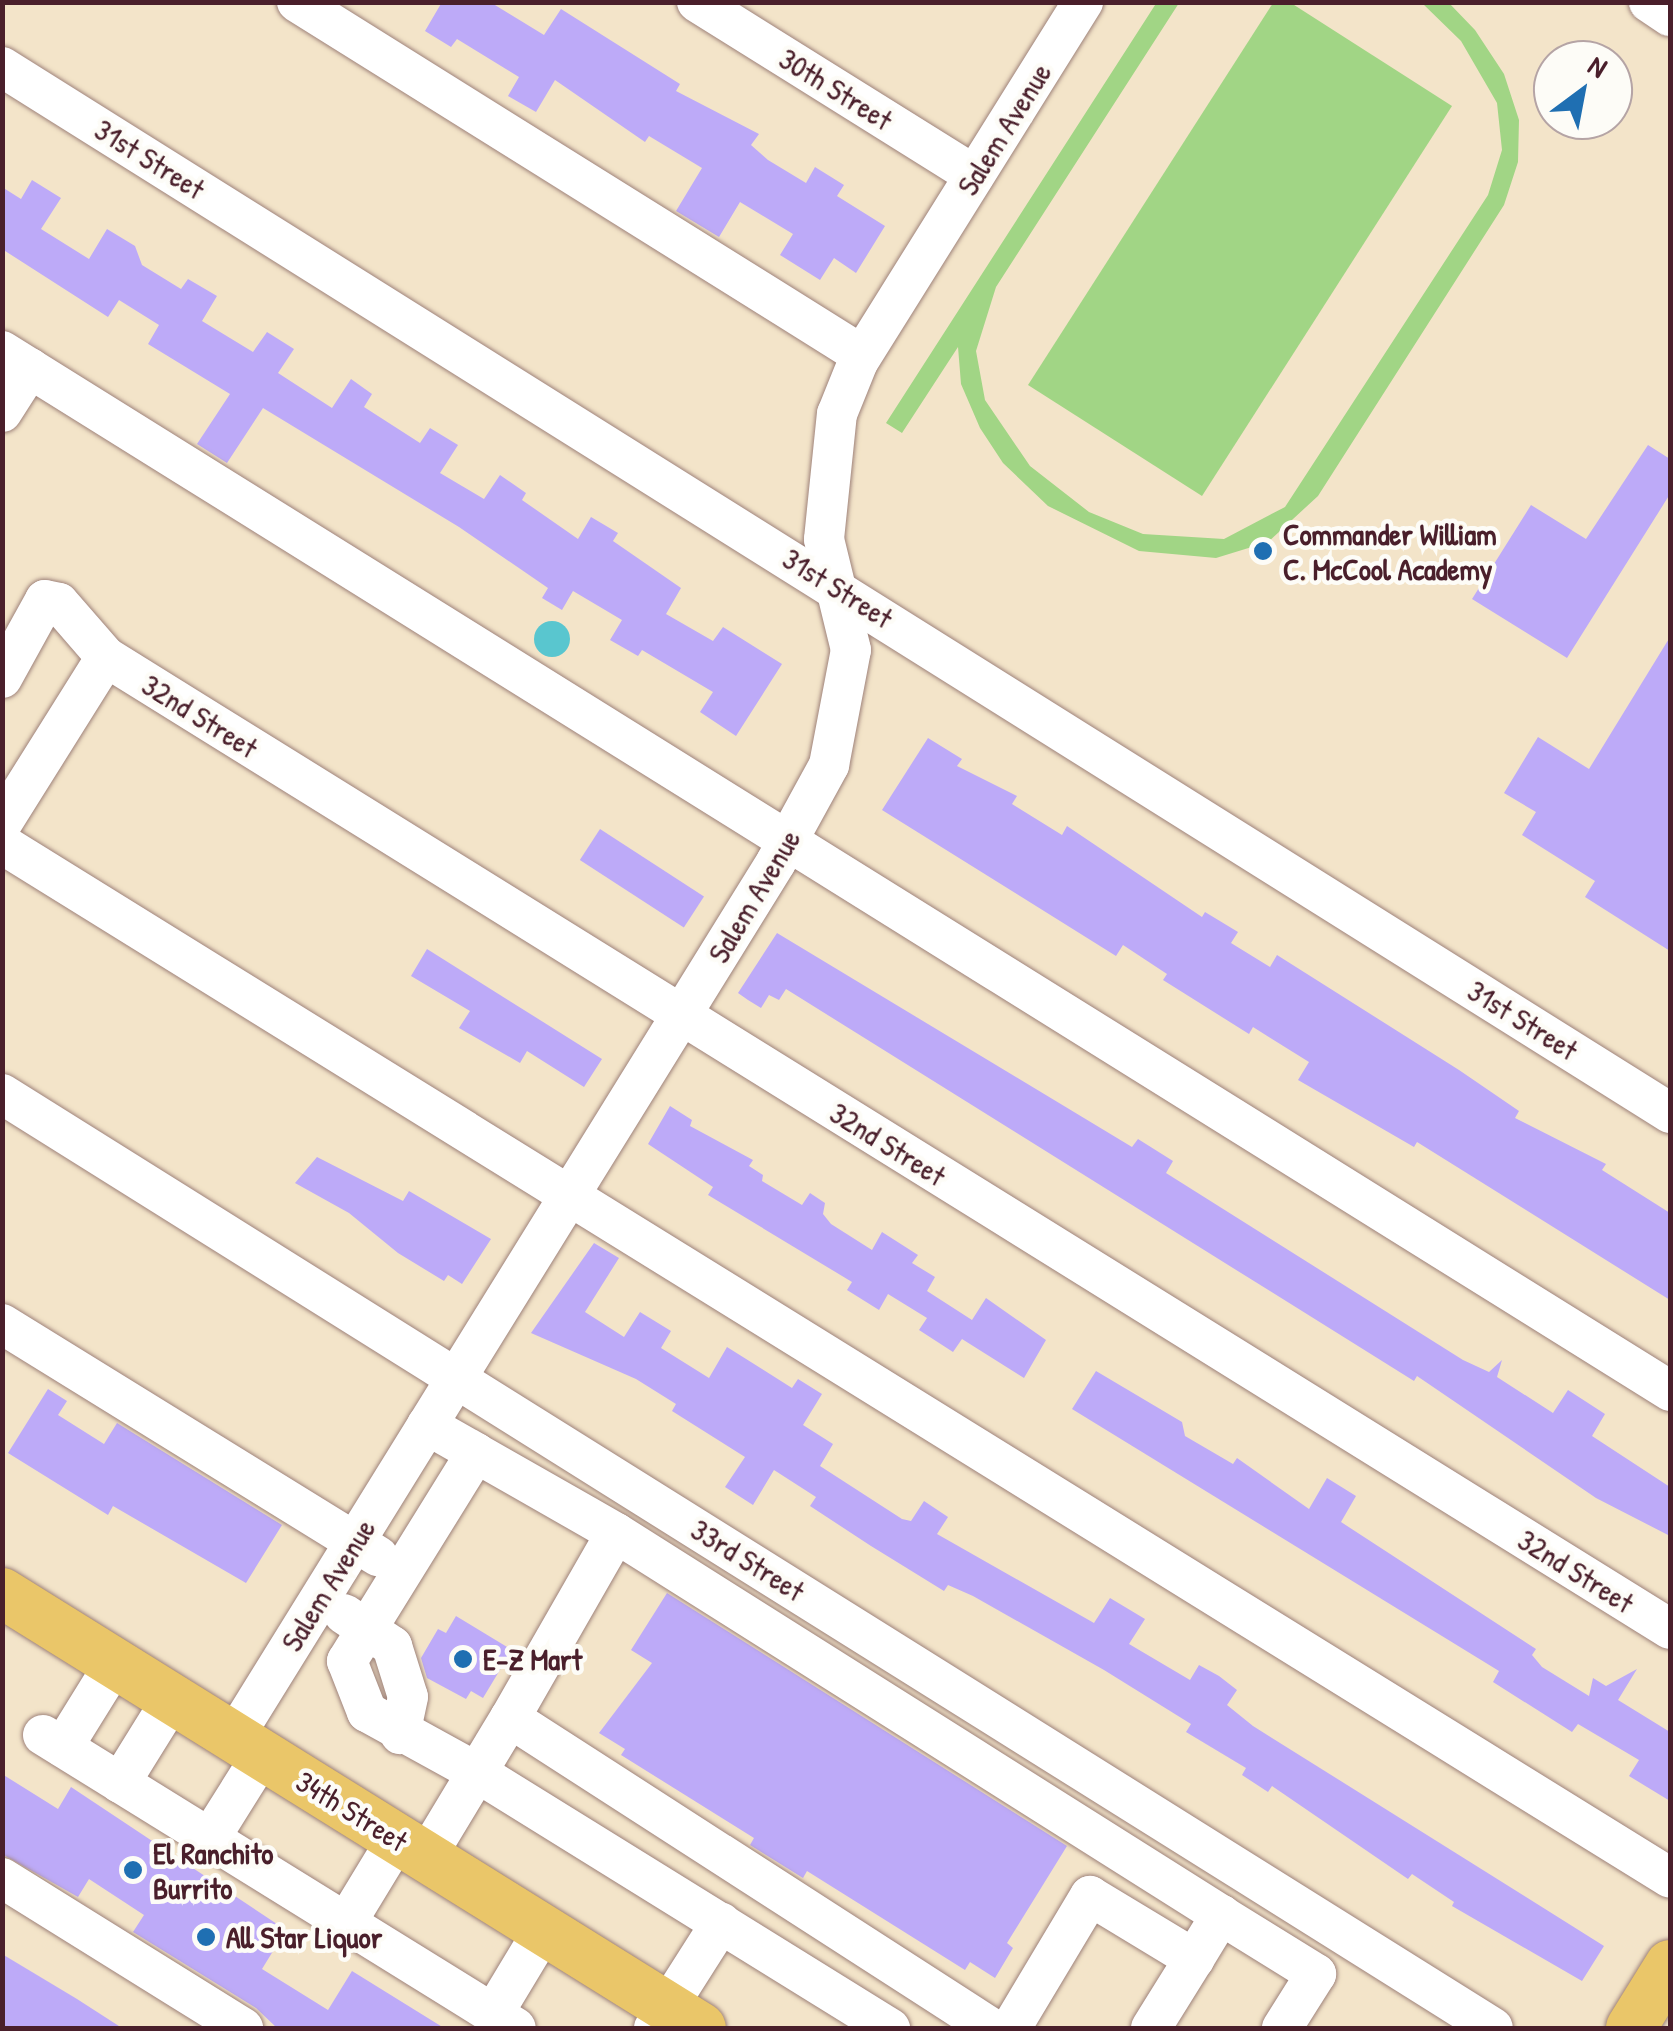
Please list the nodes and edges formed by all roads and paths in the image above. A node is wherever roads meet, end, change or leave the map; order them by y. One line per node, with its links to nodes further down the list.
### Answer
1 (297, 2): 8 (street)
2 (697, 2): 7 (street, 30th Street)
3 (1083, 2): 7 (street, Salem Avenue)
4 (1648, 2): 5 (street)
5 (1670, 16)
6 (2, 67): 11 (street, 31st Street)
7 (974, 176): 8 (street, Salem Avenue)
8 (862, 355): 11 (street, Salem Avenue)
9 (16, 360): 10 (street); 15 (street)
10 (2, 412)
11 (831, 584): 15 (street, Salem Avenue); 19 (street, 31st Street)
12 (106, 658): 13 (street, 32nd Street); 14 (street); 17 (street, 32nd Street)
13 (2, 678)
14 (2, 823)
15 (786, 843): 17 (street, Salem Avenue); 23 (street)
16 (2, 844): 20 (street)
17 (681, 1016): 20 (street, Salem Avenue); 34 (street, 32nd Street)
18 (2, 1094): 22 (street, 33rd Street)
19 (1670, 1113)
20 (570, 1194): 22 (street, Salem Avenue); 44 (street)
21 (2, 1324): 29 (street)
22 (457, 1376): 24 (street, Salem Avenue); 59 (street, 33rd Street)
23 (1670, 1391)
24 (427, 1425): 25 (street); 26 (street, Salem Avenue)
25 (476, 1454): 27 (street); 28 (street)
26 (395, 1477): 27 (street); 29 (street, Salem Avenue)
27 (443, 1507): 30 (street)
28 (616, 1532): 37 (street); 45 (street)
29 (353, 1545): 30 (street); 32 (street, Salem Avenue)
30 (406, 1569): 33 (street)
31 (2, 1593): 35 (main road, 34th Street)
32 (319, 1600): 33 (street); 38 (street, Salem Avenue)
33 (366, 1627): 39 (street)
34 (1670, 1629)
35 (114, 1663): 36 (main road, 34th Street); 40 (street)
36 (172, 1699): 38 (main road, 34th Street); 40 (street)
37 (510, 1718): 39 (street); 55 (street)
38 (248, 1746): 41 (street, Salem Avenue); 42 (main road, 34th Street)
39 (478, 1772): 42 (street); 47 (street)
40 (120, 1782): 41 (street)
41 (210, 1838): 46 (street)
42 (411, 1848): 46 (street); 48 (main road, 34th Street)
43 (2, 1878): 53 (street)
44 (1670, 1878)
45 (1221, 1914): 49 (street); 58 (street)
46 (346, 1923): 51 (street)
47 (720, 1923): 52 (street); 54 (street)
48 (543, 1931): 51 (street); 52 (main road, 34th Street)
49 (1194, 1959): 56 (street); 57 (street)
50 (1670, 1965): 60 (main road)
51 (505, 2021)
52 (674, 2022)
53 (242, 2028)
54 (890, 2028)
55 (991, 2028)
56 (1011, 2028)
57 (1152, 2028)
58 (1282, 2028)
59 (1493, 2028)
60 (1631, 2028)

